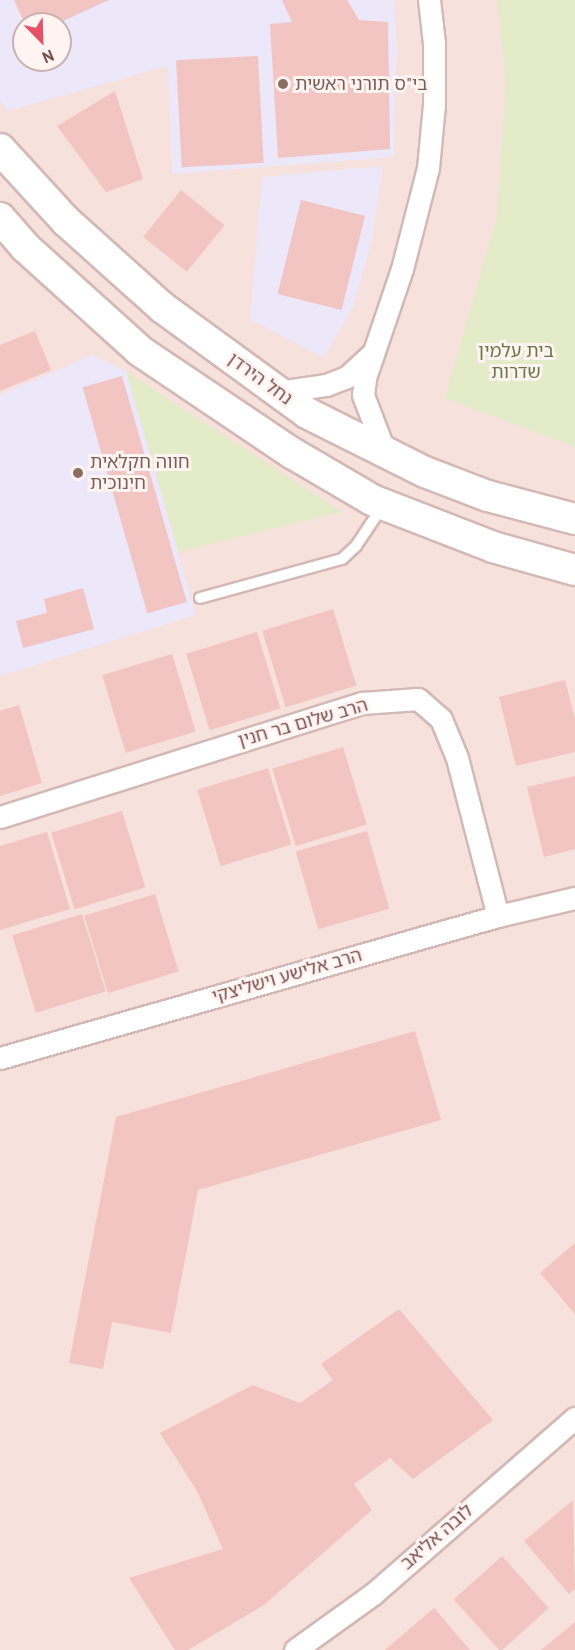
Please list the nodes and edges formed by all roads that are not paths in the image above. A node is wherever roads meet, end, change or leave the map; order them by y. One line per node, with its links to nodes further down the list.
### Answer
1 (429, 0): 4 (street)
2 (0, 149): 5 (main road, נחל הירדן)
3 (0, 218): 7 (main road)
4 (374, 352): 5 (street); 6 (street)
5 (278, 392): 6 (main road, נחל הירדן)
6 (384, 450): 8 (main road, נחל הירדן)
7 (384, 504): 9 (main road); 10 (lane)
8 (575, 519)
9 (575, 570)
10 (200, 598)
11 (0, 817): 13 (street, הרב שלום בר חנין)
12 (575, 898): 13 (street, הרב אלישע וישליצקי)
13 (498, 916): 14 (street, הרב אלישע וישליצקי)
14 (0, 1058)
15 (575, 1418): 16 (street, לובה אליאב)
16 (295, 1650)

